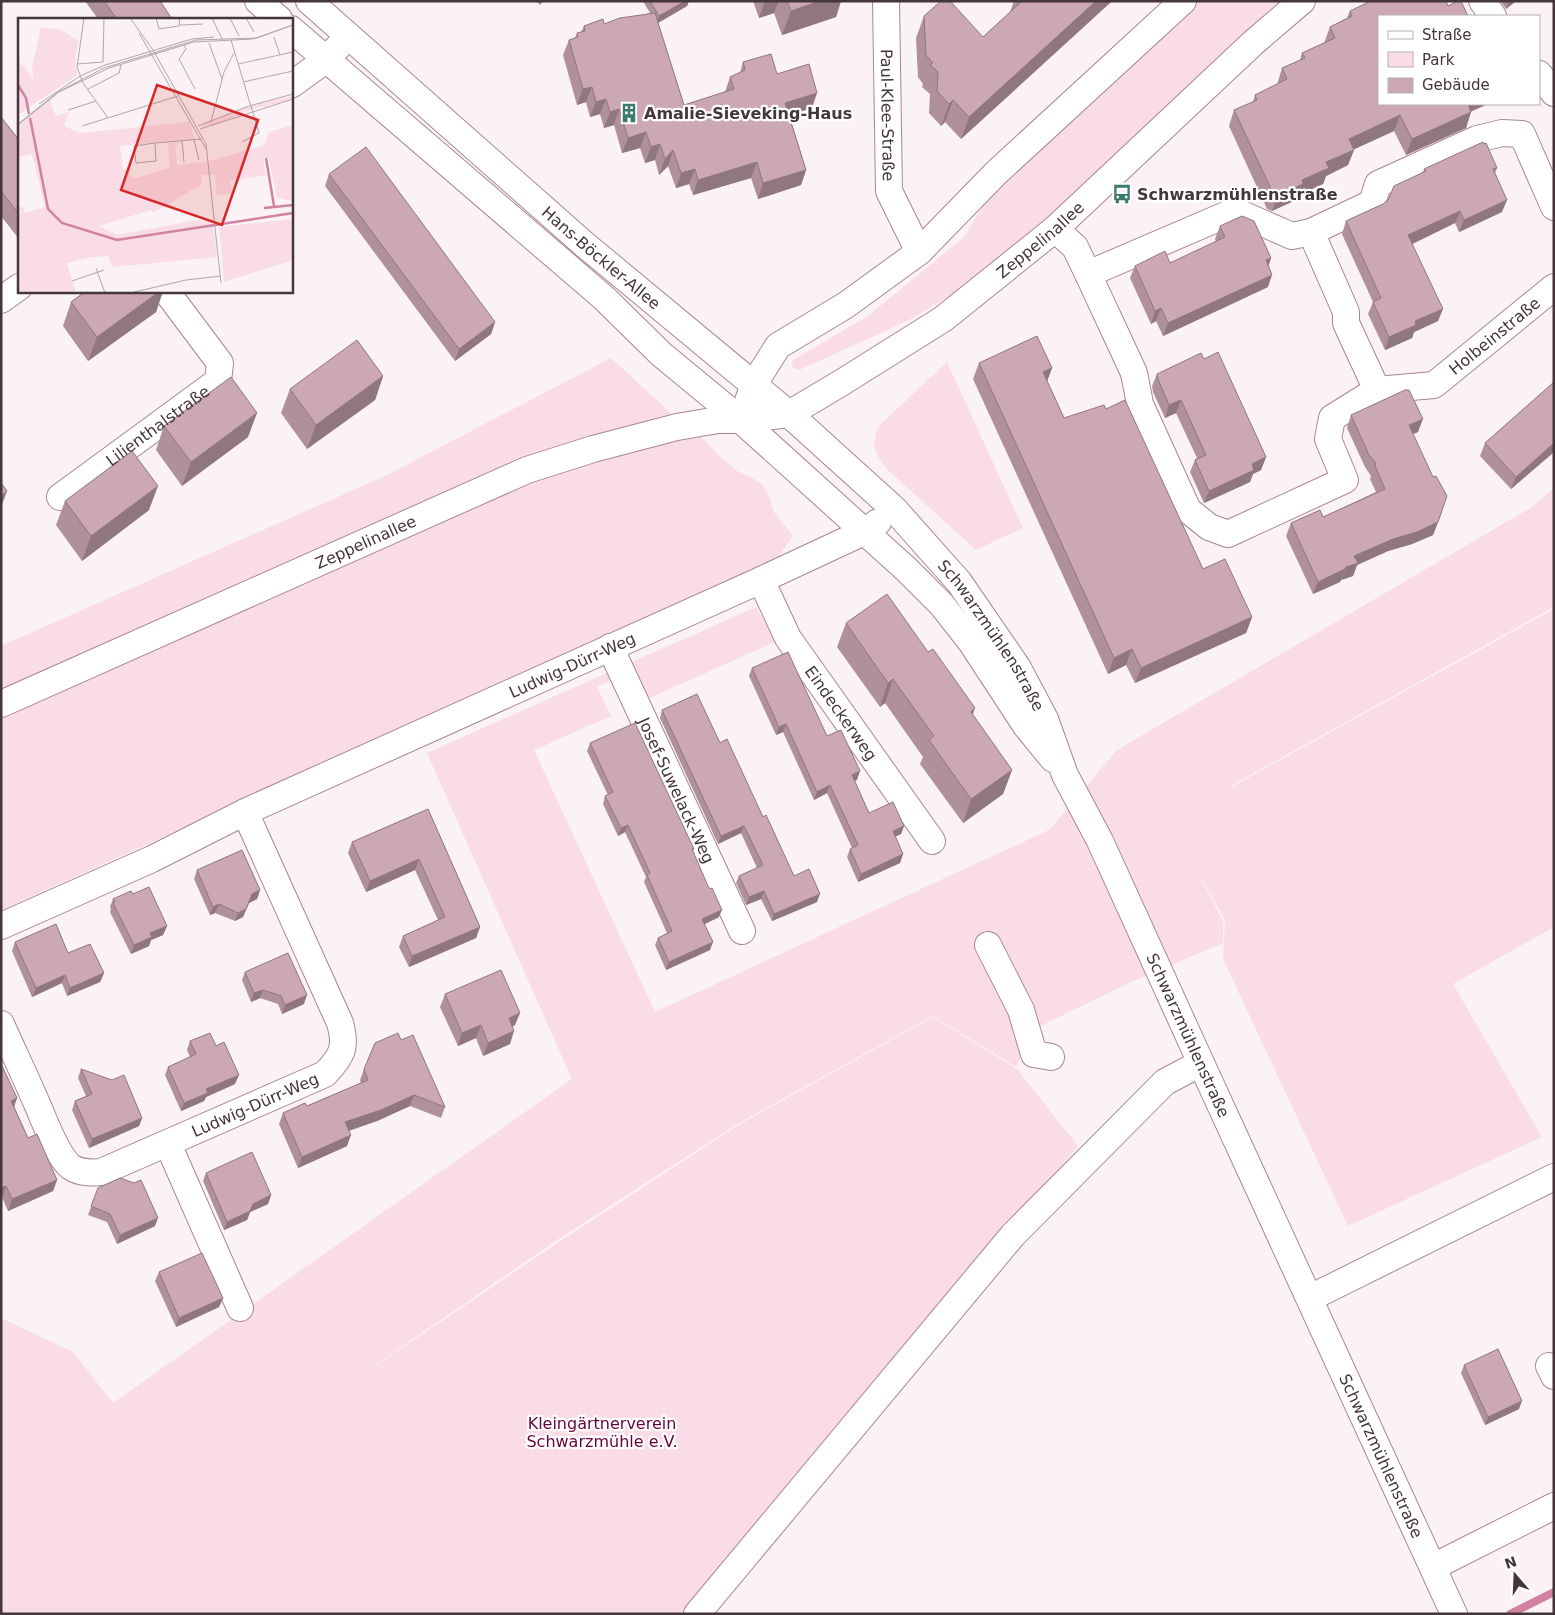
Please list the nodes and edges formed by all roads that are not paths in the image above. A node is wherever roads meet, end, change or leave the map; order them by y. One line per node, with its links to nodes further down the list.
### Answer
1 (258, 1): 8 (street)
2 (309, 1): 10 (street, Hans-Böckler-Allee)
3 (886, 1): 18 (street, Paul-Klee-Straße)
4 (1183, 1): 18 (street)
5 (1302, 1): 16 (street, Zeppelinallee)
6 (1482, 1): 7 (street)
7 (1492, 15)
8 (278, 18)
9 (292, 30): 11 (street, Hans-Böckler-Allee)
10 (348, 37): 11 (street); 24 (street, Hans-Böckler-Allee)
11 (327, 59): 13 (street); 27 (street, Hans-Böckler-Allee)
12 (1540, 75): 14 (street)
13 (292, 84)
14 (1554, 93)
15 (1554, 207): 17 (street)
16 (1055, 229): 19 (street); 26 (street, Zeppelinallee)
17 (1311, 232): 19 (street); 25 (street)
18 (919, 252): 24 (street)
19 (1088, 274): 25 (street)
20 (1554, 287): 25 (street, Holbeinstraße)
21 (18, 288): 23 (street)
22 (167, 292): 28 (street, Lilienthalstraße)
23 (1, 300)
24 (754, 384): 26 (street, Hans-Böckler-Allee); 27 (street)
25 (1377, 390)
26 (789, 414): 27 (street, Zeppelinallee); 29 (street, Hans-Böckler-Allee)
27 (741, 420): 30 (street, Hans-Böckler-Allee); 33 (street, Zeppelinallee)
28 (60, 497)
29 (895, 510): 30 (street, Ludwig-Dürr-Weg); 34 (street, Schwarzmühlenstraße)
30 (866, 531): 31 (street, Ludwig-Dürr-Weg); 34 (street, Schwarzmühlenstraße)
31 (761, 580): 32 (street, Ludwig-Dürr-Weg); 36 (street, Eindeckerweg)
32 (610, 648): 35 (street, Ludwig-Dürr-Weg); 38 (street, Josef-Suwelack-Weg)
33 (1, 704)
34 (1065, 775): 42 (street, Schwarzmühlenstraße)
35 (245, 812): 37 (street, Ludwig-Dürr-Weg); 43 (street, Ludwig-Dürr-Weg)
36 (932, 841)
37 (1, 926)
38 (742, 931)
39 (988, 945): 41 (street)
40 (1, 1024): 43 (street, Ludwig-Dürr-Weg)
41 (1051, 1057)
42 (1201, 1063): 45 (street, Schwarzmühlenstraße); 49 (street)
43 (168, 1144): 46 (street)
44 (1554, 1177): 45 (street)
45 (1310, 1298): 48 (street, Schwarzmühlenstraße)
46 (240, 1308)
47 (1554, 1506): 48 (street)
48 (1433, 1567): 50 (street, Schwarzmühlenstraße)
49 (697, 1614)
50 (1454, 1614)

